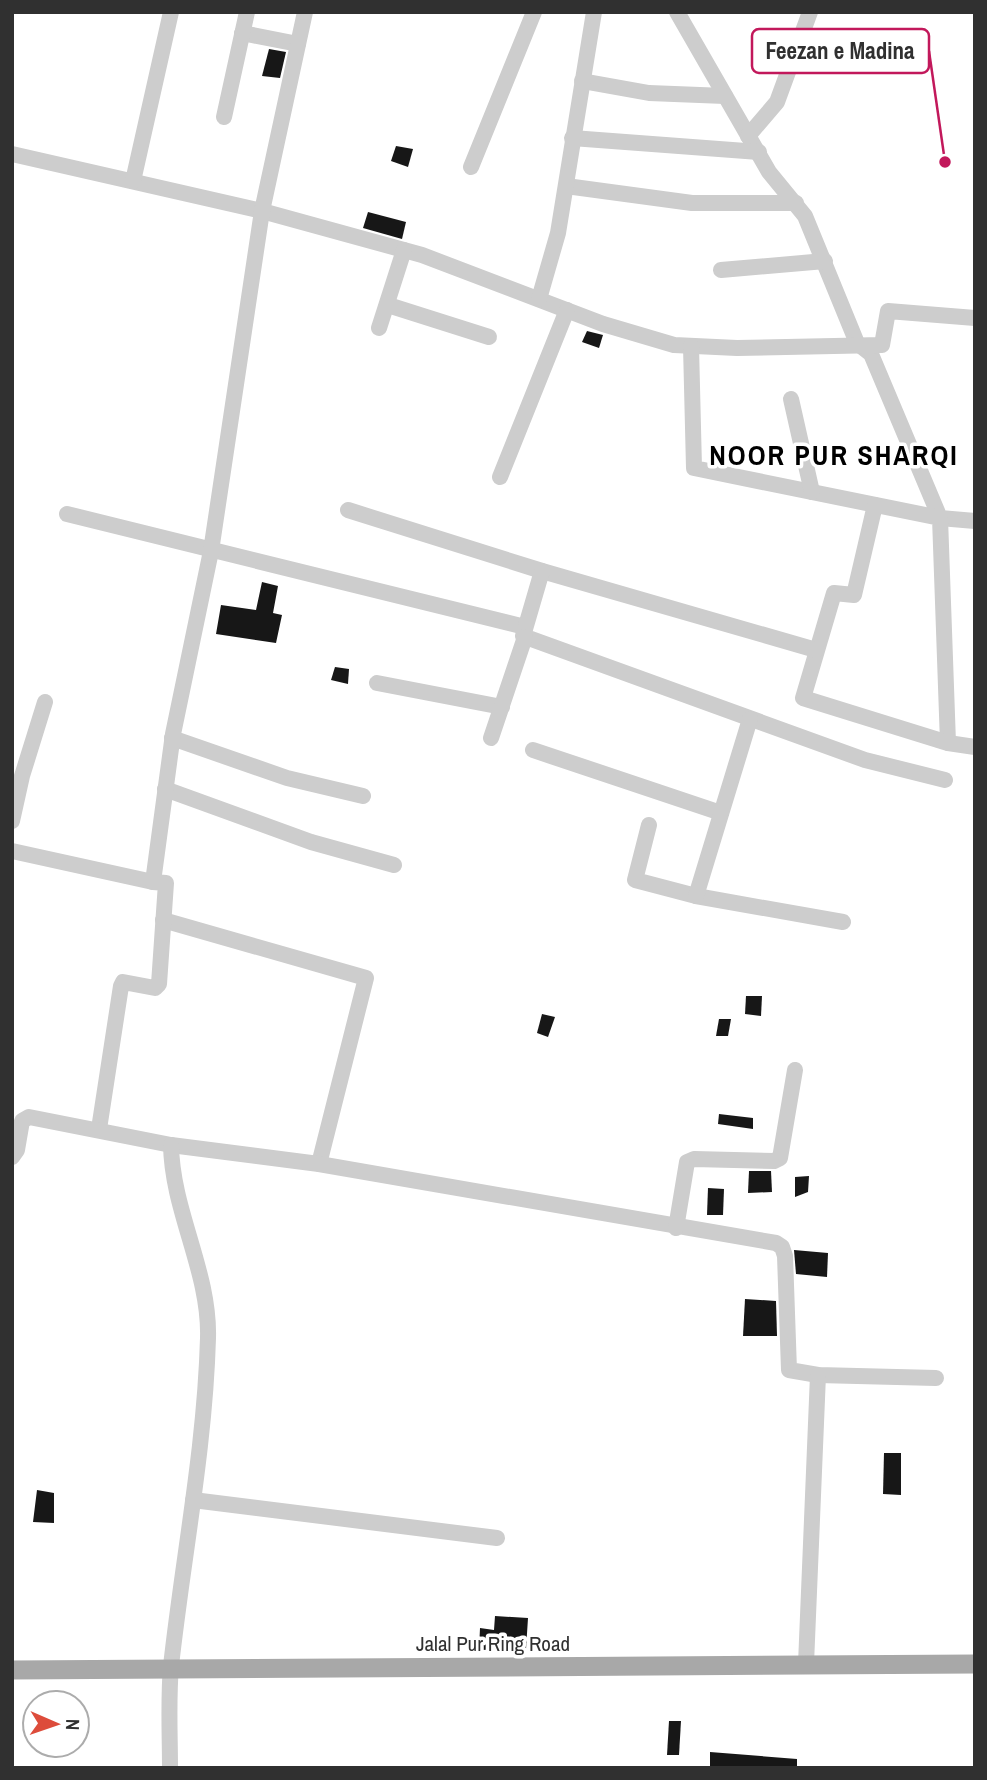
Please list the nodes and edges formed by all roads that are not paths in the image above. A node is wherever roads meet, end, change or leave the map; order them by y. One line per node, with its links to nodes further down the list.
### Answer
1 (171, 12): 18 (street)
2 (247, 12): 8 (street)
3 (305, 12): 9 (street)
4 (534, 12): 17 (street)
5 (594, 12): 10 (street)
6 (677, 12): 11 (street)
7 (810, 12): 13 (street)
8 (242, 33): 9 (street); 12 (street)
9 (298, 44): 21 (street)
10 (582, 81): 11 (street); 14 (street)
11 (726, 96): 13 (street)
12 (224, 117)
13 (748, 136): 15 (street)
14 (572, 138): 15 (street); 19 (street)
15 (758, 152): 20 (street)
16 (12, 154): 18 (street)
17 (471, 167)
18 (133, 181): 21 (street)
19 (566, 186): 20 (street); 25 (street)
20 (796, 203): 23 (street)
21 (262, 211): 22 (street); 41 (street)
22 (404, 250): 25 (street); 26 (street)
23 (825, 261): 24 (street); 31 (street)
24 (721, 270)
25 (538, 299): 27 (street)
26 (388, 305): 29 (street); 30 (street)
27 (567, 310): 32 (street); 34 (street)
28 (975, 317): 31 (street)
29 (379, 328)
30 (489, 337)
31 (857, 343): 32 (street); 39 (street)
32 (691, 346): 35 (street)
33 (791, 400): 35 (street)
34 (500, 477)
35 (812, 492): 36 (street)
36 (875, 505): 39 (street); 44 (street)
37 (348, 510): 42 (street)
38 (67, 514): 41 (street)
39 (940, 518): 40 (street); 51 (street)
40 (975, 521)
41 (211, 551): 43 (street); 49 (street)
42 (542, 571): 43 (street); 44 (street)
43 (525, 632): 47 (street); 48 (street)
44 (816, 650): 51 (street)
45 (377, 683): 47 (street)
46 (45, 702): 58 (street)
47 (502, 707): 50 (street)
48 (750, 719): 54 (street); 57 (street)
49 (172, 738): 55 (street); 56 (street)
50 (491, 738)
51 (948, 743): 52 (street)
52 (975, 747)
53 (533, 750): 57 (street)
54 (945, 780)
55 (165, 789): 61 (street); 62 (street)
56 (363, 796)
57 (721, 813): 63 (street)
58 (12, 821)
59 (649, 825): 63 (street)
60 (12, 851): 62 (street)
61 (394, 865)
62 (153, 882): 64 (street)
63 (696, 896): 65 (street)
64 (163, 920): 67 (street); 70 (street)
65 (843, 922)
66 (795, 1070): 71 (street)
67 (99, 1129): 68 (street); 69 (street)
68 (171, 1145): 70 (street); 74 (street)
69 (12, 1157)
70 (319, 1164): 71 (street)
71 (676, 1228): 72 (street)
72 (818, 1375): 73 (street); 76 (street)
73 (936, 1378)
74 (193, 1500): 75 (street); 78 (street)
75 (497, 1538)
76 (806, 1664): 77 (main road, Jalal Pur Ring Road); 78 (main road, Jalal Pur Ring Road)
77 (975, 1664)
78 (171, 1669): 79 (main road, Jalal Pur Ring Road); 80 (street)
79 (12, 1670)
80 (170, 1768)

